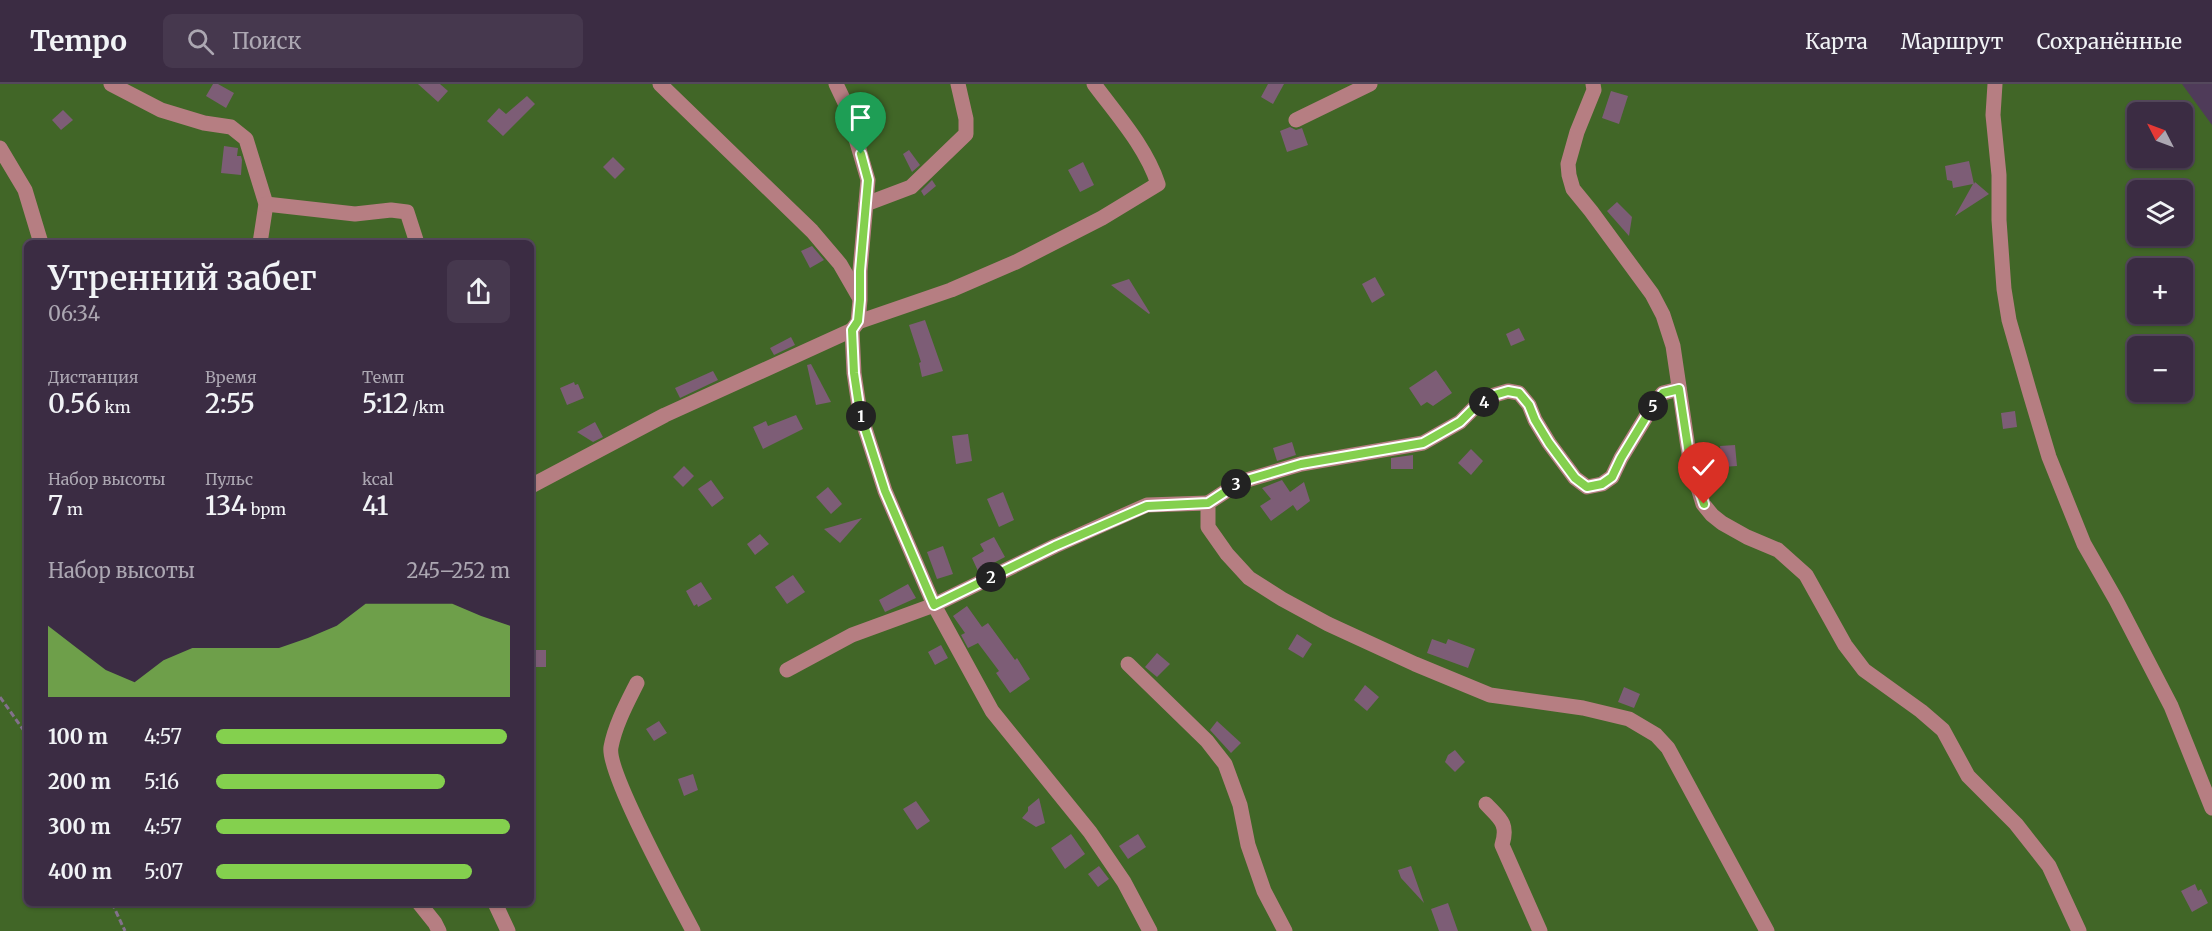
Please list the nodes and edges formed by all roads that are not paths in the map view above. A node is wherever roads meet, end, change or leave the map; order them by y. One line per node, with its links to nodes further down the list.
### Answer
1 (111, 84): 11 (street)
2 (660, 84): 16 (street)
3 (836, 84): 12 (street)
4 (958, 84): 12 (street)
5 (1094, 84): 17 (street)
6 (1370, 84): 9 (street)
7 (1593, 84): 18 (street)
8 (1995, 84): 26 (street)
9 (1296, 120)
10 (0, 147): 13 (street)
11 (266, 204): 14 (street); 15 (street)
12 (866, 204): 16 (street)
13 (40, 240)
14 (261, 240)
15 (416, 240)
16 (860, 300): 17 (street)
17 (855, 326): 19 (street); 21 (street)
18 (1679, 389): 20 (street); 36 (street)
19 (534, 484)
20 (1208, 503): 21 (street); 35 (street)
21 (934, 605): 23 (street); 32 (street)
22 (1128, 664): 33 (street)
23 (787, 670)
24 (637, 683): 31 (street)
25 (1486, 804): 34 (street)
26 (2212, 808)
27 (422, 906): 29 (street)
28 (496, 906): 30 (street)
29 (439, 931)
30 (508, 931)
31 (693, 931)
32 (1150, 931)
33 (1285, 931)
34 (1540, 931)
35 (1767, 931)
36 (2079, 931)

